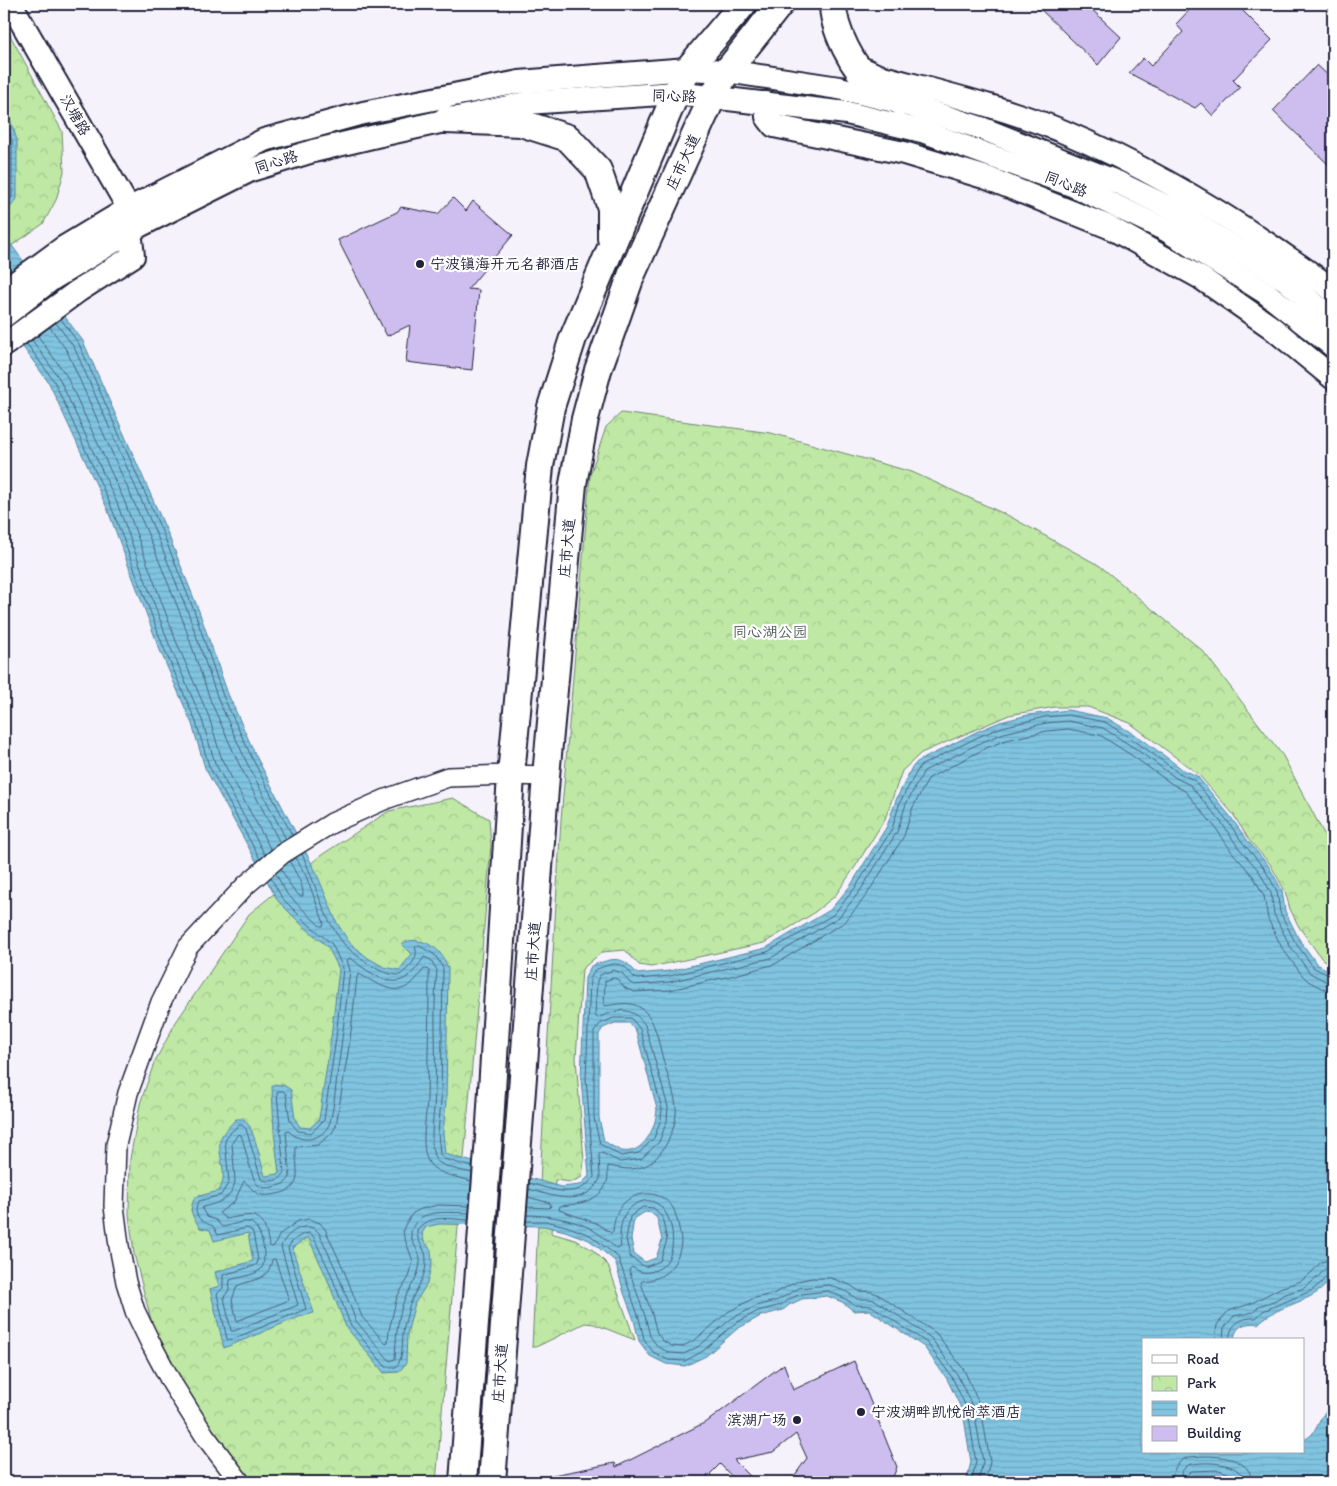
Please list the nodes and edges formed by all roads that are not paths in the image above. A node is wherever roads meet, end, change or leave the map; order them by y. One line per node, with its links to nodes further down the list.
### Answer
1 (11, 4): 13 (street, 汉塘路)
2 (743, 4): 6 (main road)
3 (780, 4): 7 (main road, 庄市大道)
4 (833, 4): 5 (main road)
5 (857, 66): 11 (main road); 16 (street)
6 (688, 68): 7 (street, 同心路); 8 (main road); 13 (street, 同心路)
7 (727, 72): 9 (main road, 庄市大道); 11 (street, 同心路)
8 (676, 93): 9 (street, 同心路); 12 (street, 同心路); 14 (main road)
9 (712, 98): 10 (street, 同心路); 23 (main road, 庄市大道)
10 (766, 103): 20 (street, 同心路); 21 (street)
11 (903, 103): 18 (street, 同心路)
12 (446, 120): 13 (street, 同心路); 14 (main road)
13 (132, 222): 15 (street, 同心路); 17 (street, 同心路); 19 (street)
14 (612, 246): 22 (main road)
15 (4, 291)
16 (1333, 291)
17 (4, 316)
18 (1333, 320)
19 (4, 345)
20 (1333, 346)
21 (1333, 378)
22 (511, 775): 23 (street); 24 (street); 25 (main road, 庄市大道)
23 (546, 776): 26 (main road, 庄市大道)
24 (240, 1482)
25 (463, 1482)
26 (492, 1482)

